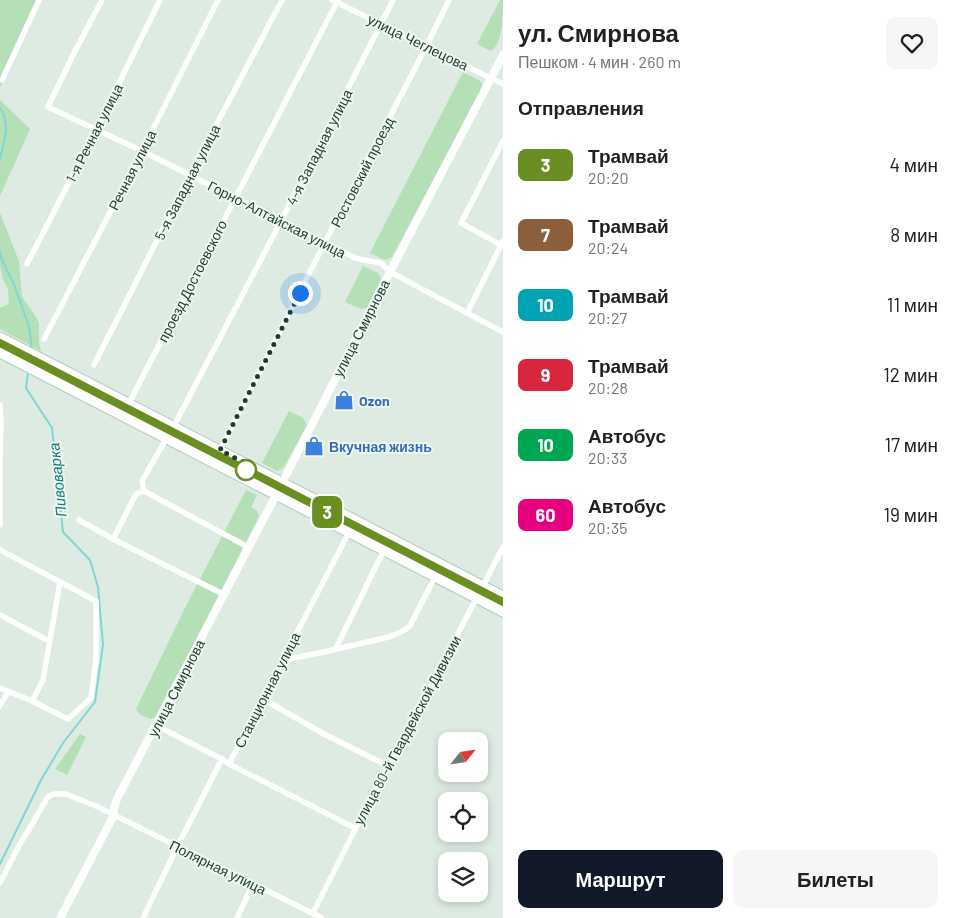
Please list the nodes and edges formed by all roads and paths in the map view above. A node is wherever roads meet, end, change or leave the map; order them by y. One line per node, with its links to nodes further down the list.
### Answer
1 (39, 0): 13 (street)
2 (102, 0): 15 (street, Горно-Алтайская улица)
3 (160, 0): 15 (street, 1-я Речная улица)
4 (218, 0): 17 (street, Речная улица)
5 (282, 0): 18 (street, 5-я Западная улица)
6 (393, 0): 9 (street, 4-я Западная улица)
7 (449, 0): 10 (street, Ростовский проезд)
8 (336, 1): 9 (street, улица Чеглецова); 19 (street, проезд Достоевского)
9 (381, 24): 10 (street, улица Чеглецова); 20 (street, 4-я Западная улица)
10 (426, 47): 12 (street, улица Чеглецова); 21 (street, Ростовский проезд)
11 (503, 55): 12 (street, улица Смирнова)
12 (492, 78): 14 (street, улица Чеглецова); 24 (street, улица Смирнова)
13 (2, 80)
14 (503, 84)
15 (96, 130): 17 (street, Горно-Алтайская улица); 23 (street, 1-я Речная улица)
16 (503, 140): 22 (street)
17 (142, 151): 18 (street, Горно-Алтайская улица); 28 (street, Речная улица)
18 (190, 175): 19 (street, Горно-Алтайская улица); 30 (street, 5-я Западная улица)
19 (235, 198): 20 (street, Горно-Алтайская улица); 31 (street, проезд Достоевского)
20 (281, 222): 21 (street, Горно-Алтайская улица); 34 (street, 4-я Западная улица)
21 (325, 242): 24 (street, Горно-Алтайская улица); 36 (street, Ростовский проезд)
22 (502, 243): 25 (street)
23 (27, 264)
24 (390, 272): 25 (street, Горно-Алтайская улица); 38 (street, улица Смирнова)
25 (467, 313): 26 (street, Горно-Алтайская улица)
26 (503, 332)
27 (0, 337): 31 (main road)
28 (44, 339)
29 (0, 353): 35 (main road)
30 (94, 365)
31 (129, 403): 34 (main road)
32 (0, 405): 33 (street)
33 (0, 422): 37 (street)
34 (174, 426): 36 (main road)
35 (166, 439): 40 (street); 41 (main road)
36 (220, 450): 38 (main road)
37 (0, 462): 39 (street)
38 (282, 482): 41 (street, улица Смирнова); 52 (main road)
39 (0, 484): 43 (street)
40 (144, 491): 45 (street); 46 (street)
41 (276, 495): 44 (main road); 46 (street, улица Смирнова)
42 (79, 520): 45 (street)
43 (0, 525)
44 (349, 532): 49 (main road); 60 (street, Станционная улица)
45 (113, 539): 53 (street)
46 (248, 547): 53 (street, улица Смирнова)
47 (503, 547): 52 (street, улица 80-й Гвардейской Дивизии)
48 (0, 550): 51 (street)
49 (384, 550): 50 (main road); 59 (street)
50 (435, 577): 55 (main road); 59 (street)
51 (60, 582): 58 (street); 64 (street)
52 (483, 586): 54 (main road); 55 (street, улица 80-й Гвардейской Дивизии)
53 (223, 594): 66 (street, улица Смирнова)
54 (503, 596)
55 (476, 598): 56 (main road); 69 (street, улица 80-й Гвардейской Дивизии)
56 (503, 612)
57 (0, 615): 58 (street)
58 (49, 641): 64 (street)
59 (335, 650): 60 (street)
60 (283, 660): 63 (street, Станционная улица)
61 (0, 688): 62 (street)
62 (8, 692): 64 (street); 65 (street)
63 (263, 699): 68 (street, Станционная улица); 69 (street)
64 (32, 701)
65 (0, 706)
66 (156, 726): 67 (street); 70 (street, улица Смирнова)
67 (222, 759): 68 (street, Станционная улица); 72 (street, Станционная улица)
68 (230, 764): 71 (street)
69 (388, 766): 71 (street, улица 80-й Гвардейской Дивизии)
70 (114, 815): 72 (street, Полярная улица); 73 (street, Полярная улица); 76 (street, улица Смирнова)
71 (355, 828): 75 (street, улица 80-й Гвардейской Дивизии)
72 (177, 847): 74 (street, Полярная улица); 77 (street, Станционная улица)
73 (0, 883)
74 (253, 884): 75 (street, Полярная улица); 78 (street)
75 (313, 913): 79 (street, Полярная улица)
76 (60, 918)
77 (143, 918)
78 (237, 918)
79 (322, 918)

